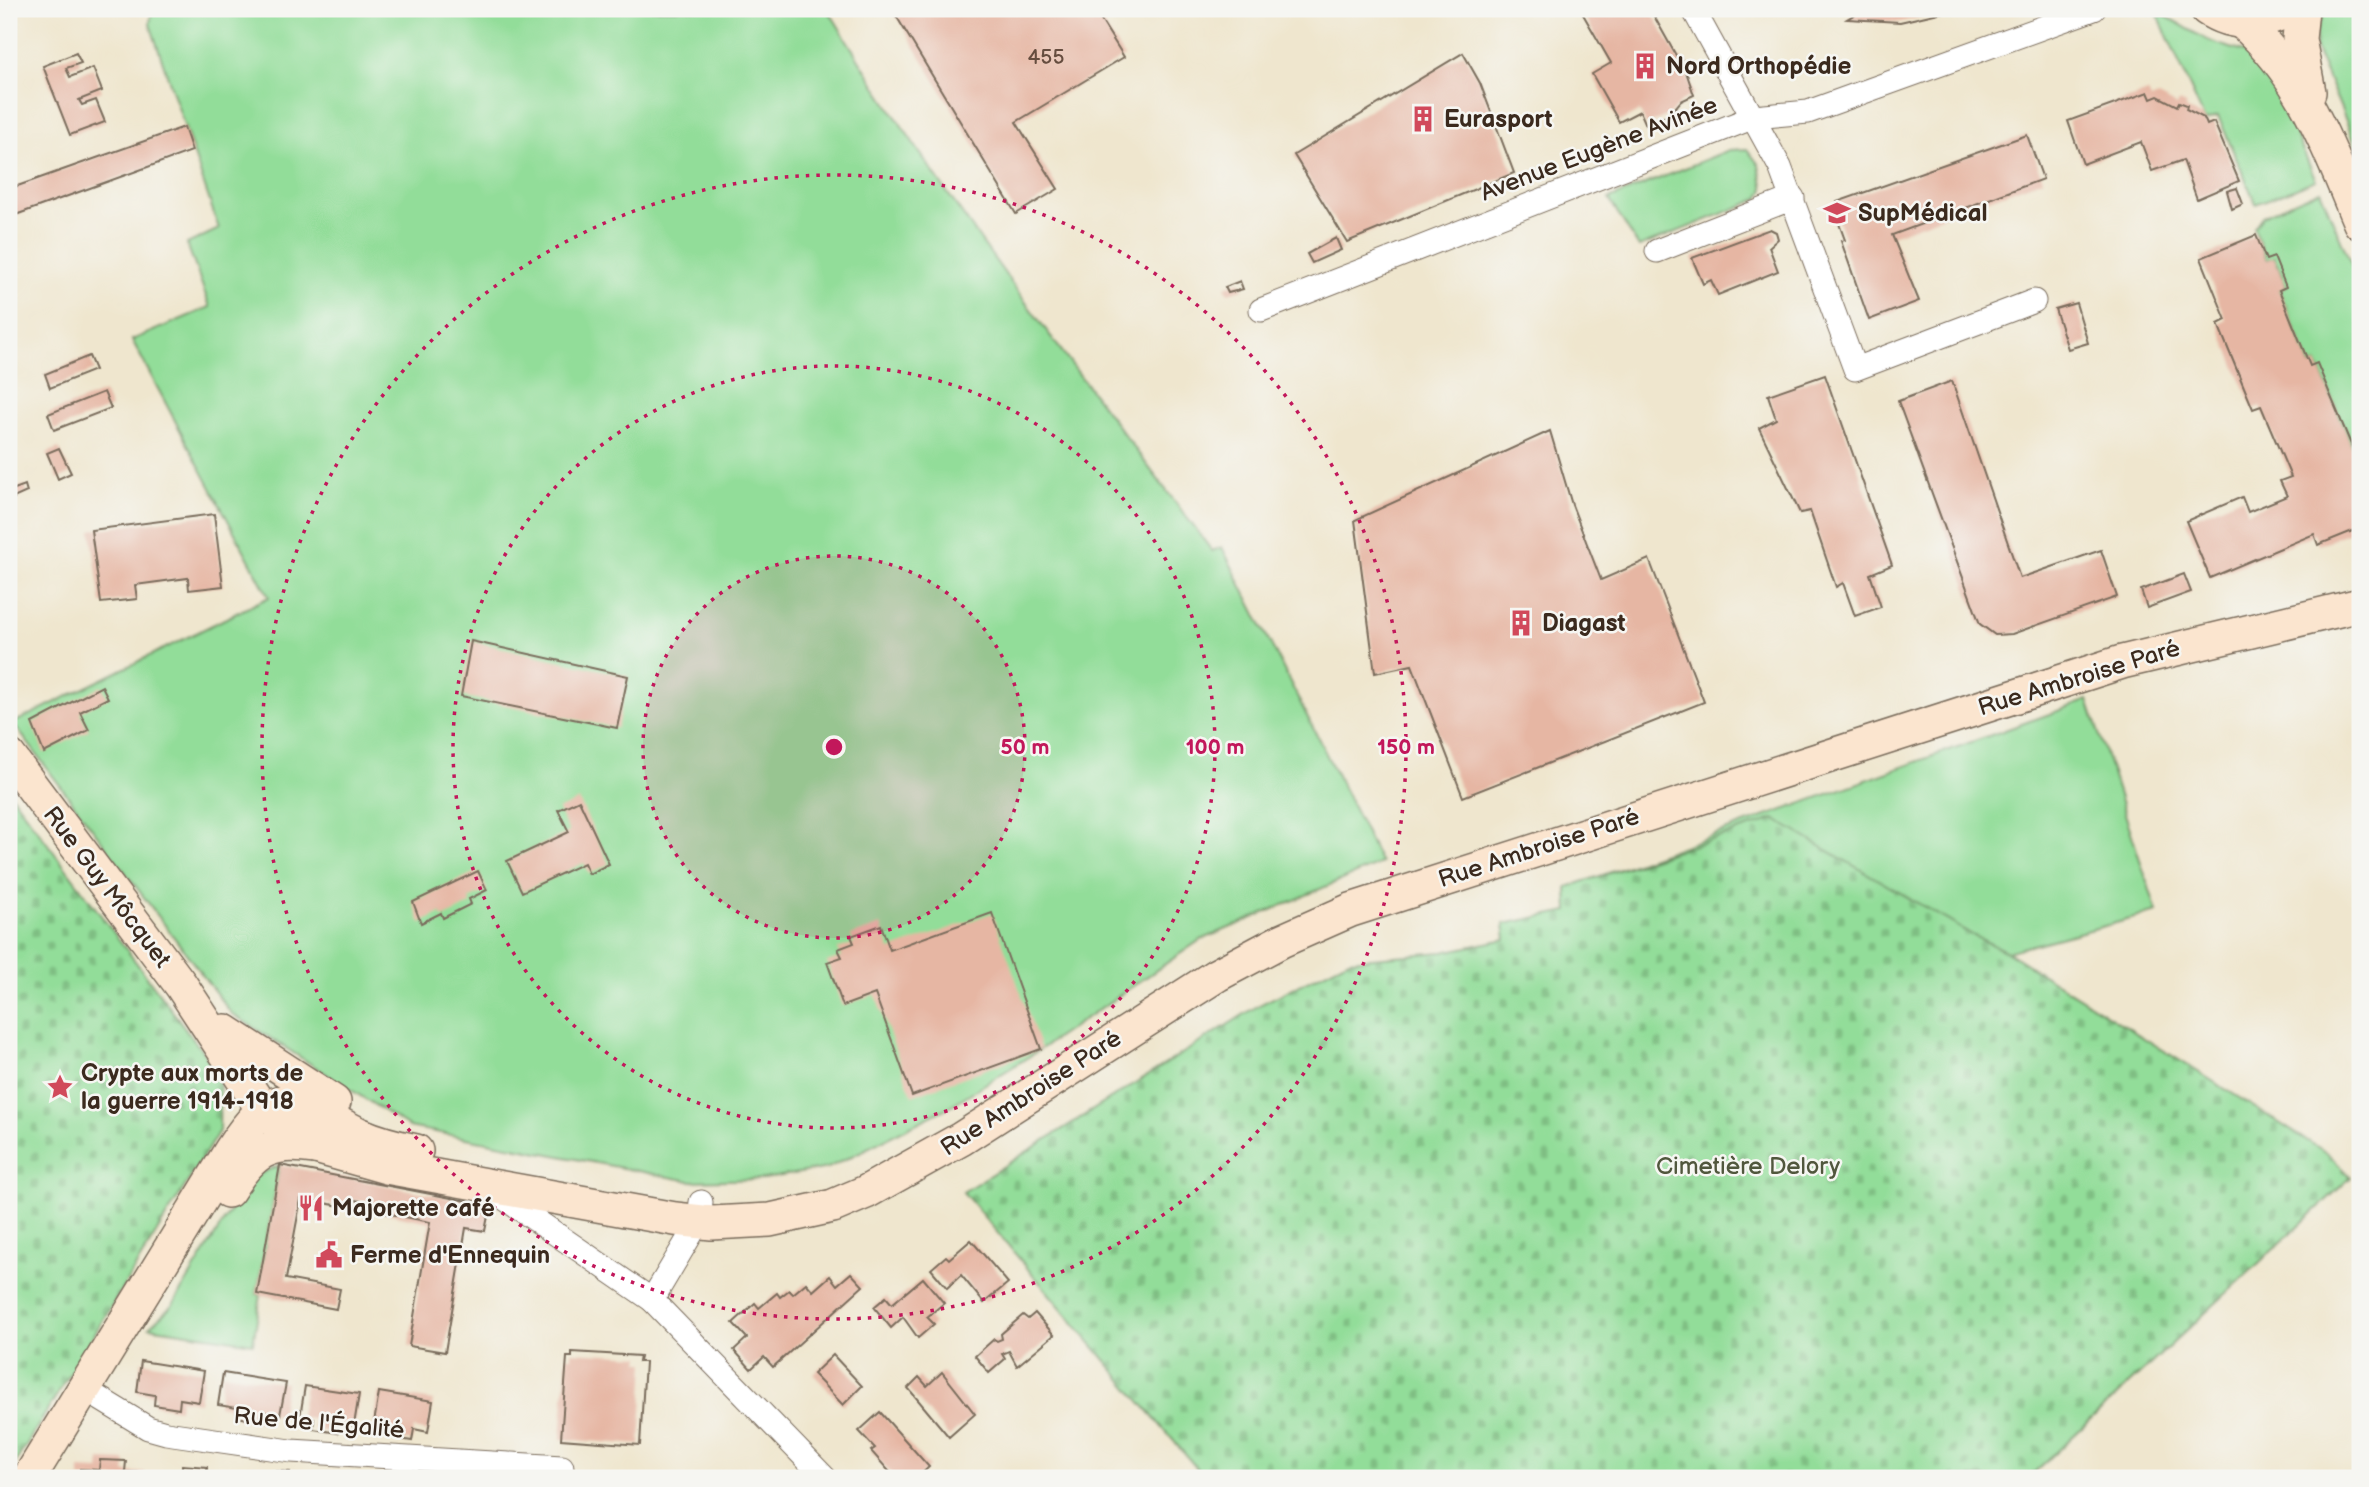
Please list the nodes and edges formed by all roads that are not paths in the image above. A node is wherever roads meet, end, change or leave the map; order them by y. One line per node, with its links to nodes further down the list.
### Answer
1 (1693, 9): 8 (street)
2 (2207, 9): 6 (street)
3 (2289, 9): 6 (street)
4 (2302, 9): 7 (street)
5 (2087, 10): 8 (street, Avenue Eugène Avinée)
6 (2242, 22): 7 (street)
7 (2314, 115): 10 (street)
8 (1754, 117): 9 (street); 13 (street, Avenue Eugène Avinée)
9 (1793, 198): 11 (street); 12 (street)
10 (2360, 223)
11 (1657, 251)
12 (2034, 300)
13 (1261, 310)
14 (2360, 605): 16 (street, Rue Ambroise Paré)
15 (2360, 627): 16 (street, Rue Ambroise Paré)
16 (2265, 629): 24 (street, Rue Ambroise Paré)
17 (9, 756): 18 (street, Rue Guy Môcquet)
18 (181, 985): 19 (street, Rue Guy Môcquet); 20 (street, Rue Guy Môcquet)
19 (225, 1031): 20 (street, Rue Guy Môcquet); 22 (street, Rue Ambroise Paré)
20 (263, 1110): 21 (street, Rue Ambroise Paré); 22 (street, Rue Ambroise Paré); 26 (street)
21 (319, 1148): 23 (street, Rue Ambroise Paré); 26 (street, Rue Ambroise Paré)
22 (431, 1153): 24 (street, Rue Ambroise Paré)
23 (483, 1184): 24 (street, Rue Ambroise Paré); 25 (street)
24 (700, 1212): 25 (street)
25 (652, 1300): 30 (street)
26 (132, 1320): 27 (street)
27 (84, 1389): 28 (street, Rue de l'Égalité); 29 (street)
28 (562, 1467)
29 (29, 1478)
30 (825, 1478)

